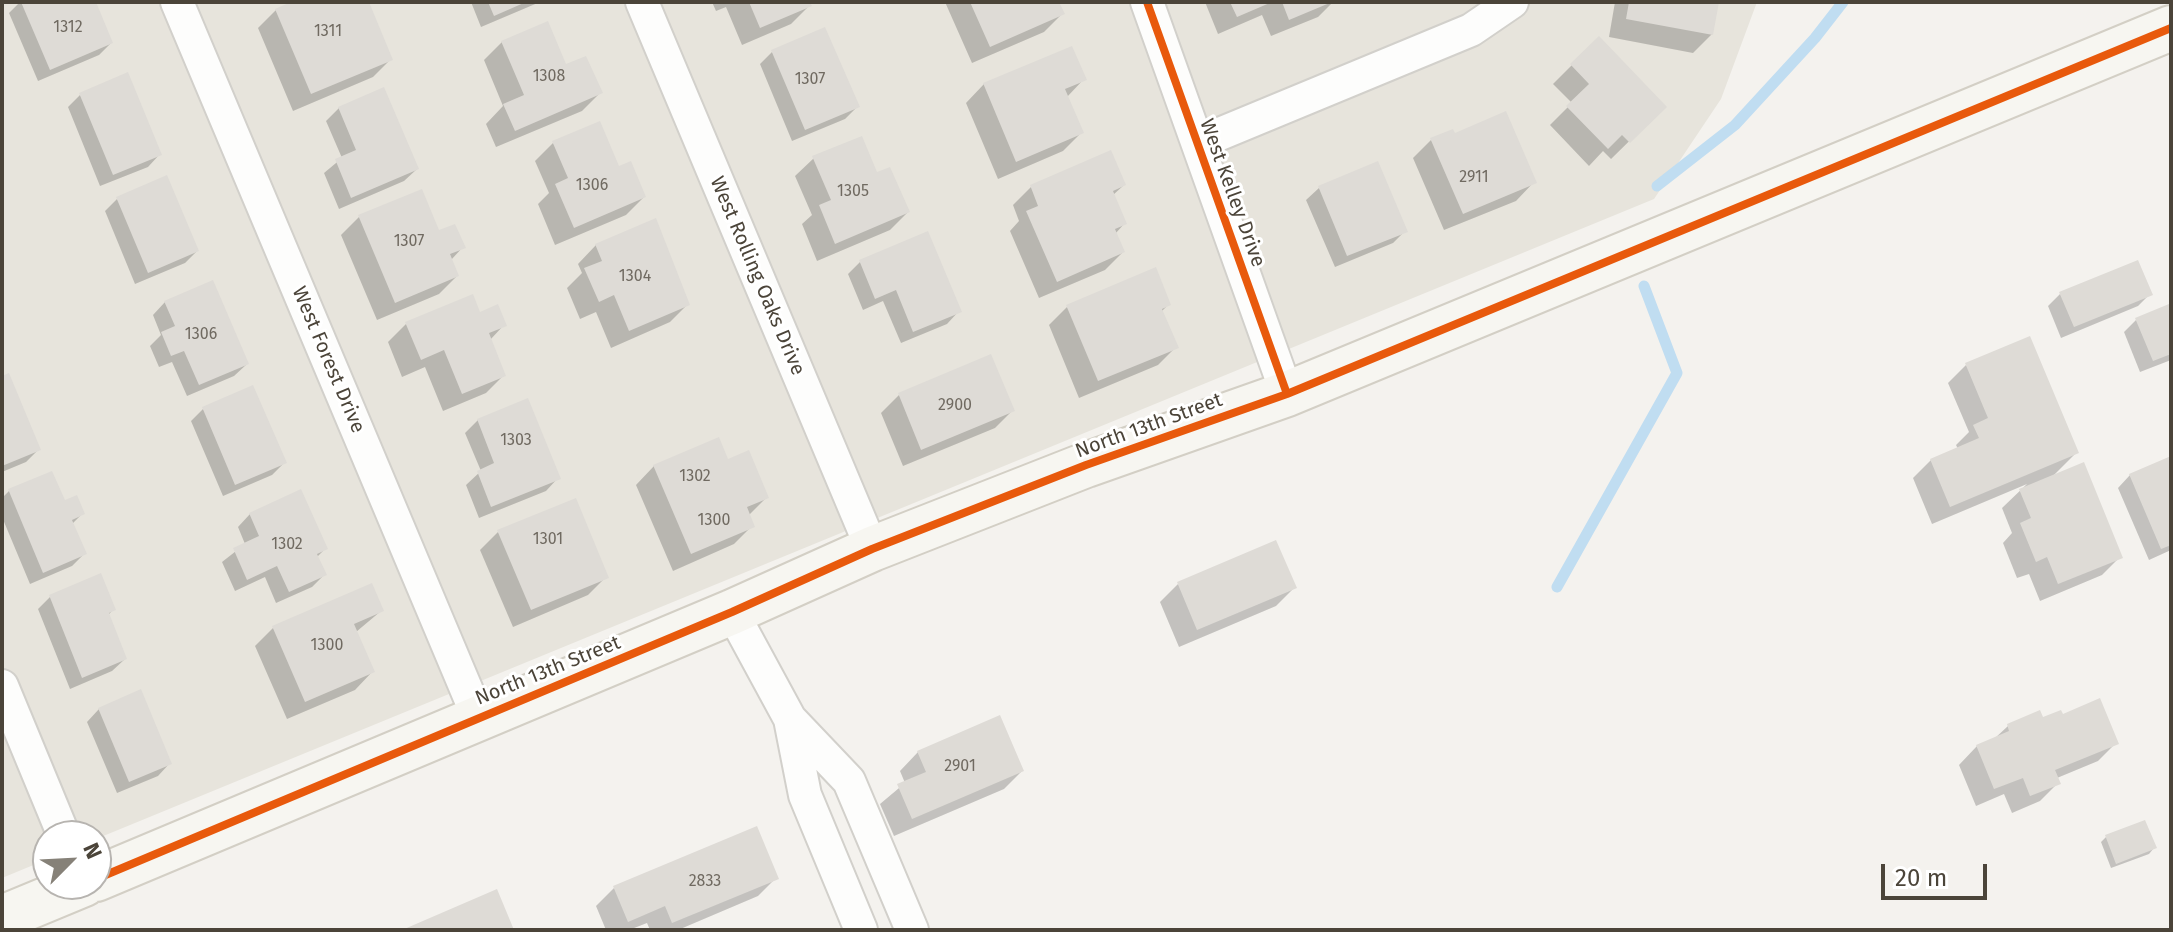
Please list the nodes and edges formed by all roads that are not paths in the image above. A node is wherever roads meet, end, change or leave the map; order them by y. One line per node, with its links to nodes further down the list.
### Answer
1 (177, 2): 11 (street, West Forest Drive)
2 (642, 2): 8 (street, West Rolling Oaks Drive)
3 (1147, 2): 6 (street, West Kelley Drive)
4 (1512, 2): 6 (street)
5 (2171, 28): 7 (street, North 13th Street)
6 (1198, 143): 7 (street, West Kelley Drive)
7 (1287, 394): 8 (street, North 13th Street)
8 (872, 549): 9 (street, North 13th Street)
9 (732, 612): 11 (street, North 13th Street); 12 (street)
10 (2, 686): 13 (street)
11 (478, 717): 14 (street, North 13th Street)
12 (790, 719): 17 (street); 18 (street)
13 (57, 820)
14 (112, 872)
15 (45, 900): 16 (street)
16 (2, 918)
17 (861, 930)
18 (912, 930)

